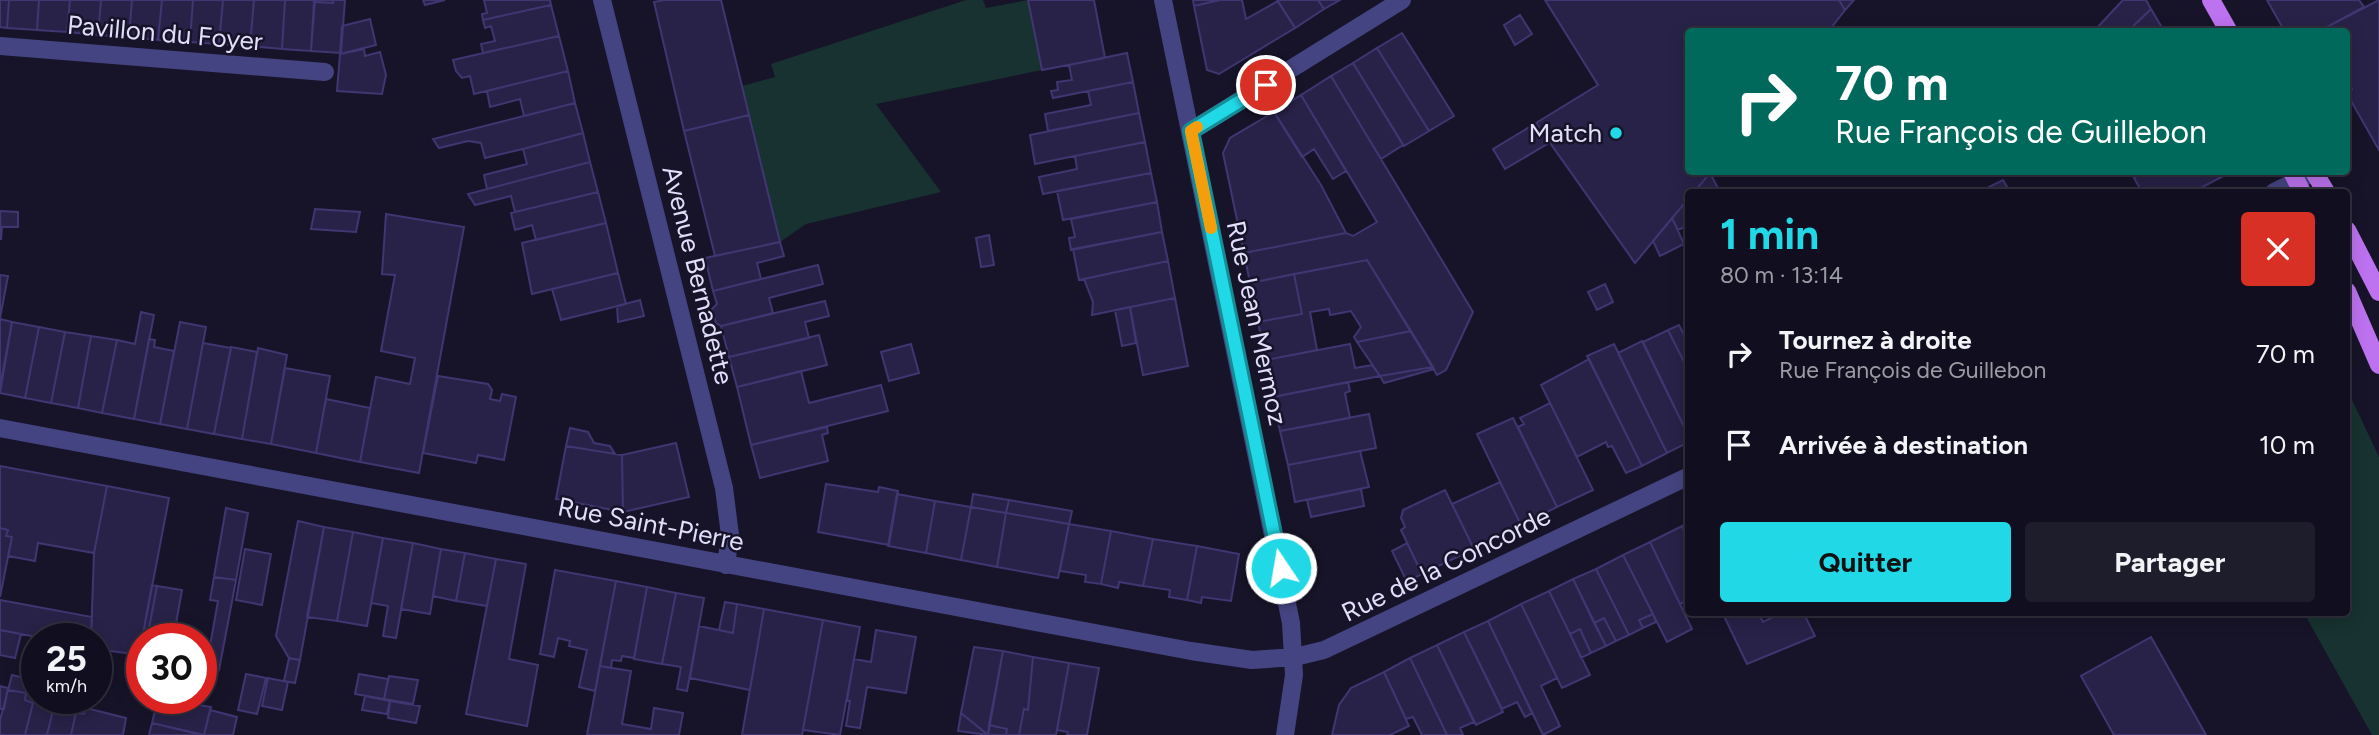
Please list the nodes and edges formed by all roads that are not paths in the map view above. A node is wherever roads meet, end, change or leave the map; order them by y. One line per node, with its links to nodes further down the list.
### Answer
1 (601, 0): 15 (street, Avenue Bernadette)
2 (1163, 0): 8 (street, Rue Jean Mermoz)
3 (1402, 0): 8 (street)
4 (2211, 0): 5 (main road)
5 (2227, 28)
6 (0, 46): 7 (street, Pavillon du Foyer)
7 (325, 72)
8 (1191, 131): 16 (street, Rue Jean Mermoz)
9 (2350, 236): 10 (main road)
10 (2379, 292)
11 (2350, 297): 12 (main road)
12 (2379, 365)
13 (0, 428): 15 (street, Rue Saint-Pierre)
14 (1685, 478): 16 (street, Rue de la Concorde)
15 (726, 565): 16 (street, Rue Saint-Pierre)
16 (1294, 657): 17 (street)
17 (1285, 735)

